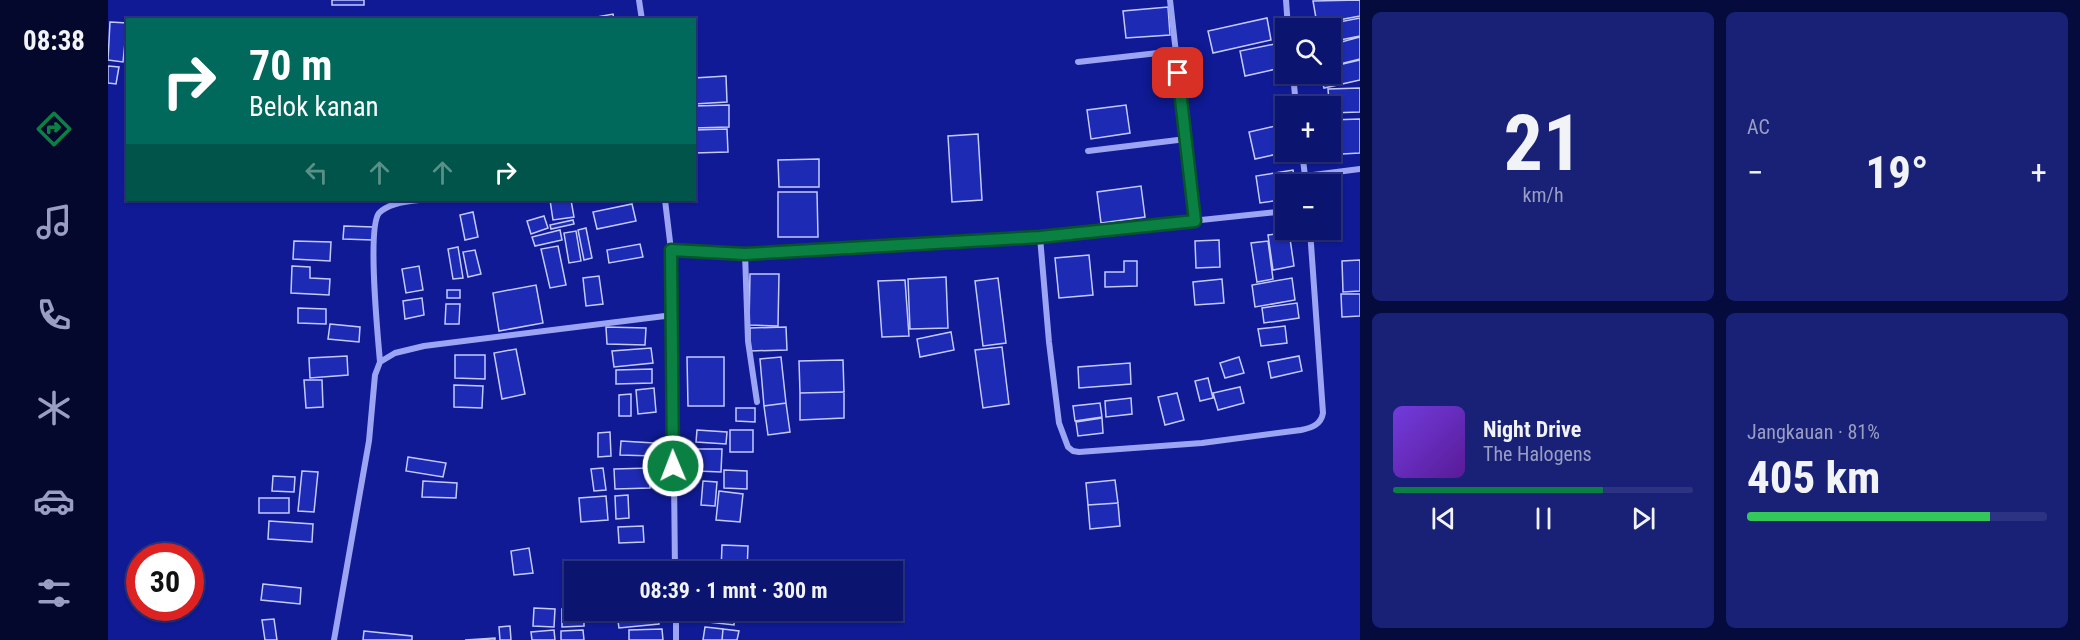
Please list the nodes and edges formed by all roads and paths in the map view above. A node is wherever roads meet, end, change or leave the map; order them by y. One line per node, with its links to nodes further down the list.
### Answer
1 (639, 0): 4 (street)
2 (1170, 0): 6 (street)
3 (1286, 0): 5 (street)
4 (642, 18)
5 (1287, 18)
6 (1176, 51): 7 (street); 8 (street)
7 (1078, 62)
8 (1186, 139): 9 (street); 15 (street)
9 (1088, 150)
10 (1360, 169): 11 (street)
11 (1321, 174)
12 (415, 201): 21 (street)
13 (665, 201): 18 (street)
14 (1275, 212): 15 (street)
15 (1195, 221): 16 (street)
16 (1040, 237): 17 (street); 19 (street)
17 (1311, 240)
18 (671, 250): 19 (street); 20 (street)
19 (745, 254): 22 (street)
20 (673, 315): 21 (street); 23 (street)
21 (380, 362): 25 (street)
22 (757, 402)
23 (675, 561)
24 (676, 621): 26 (street)
25 (334, 640)
26 (676, 640)

